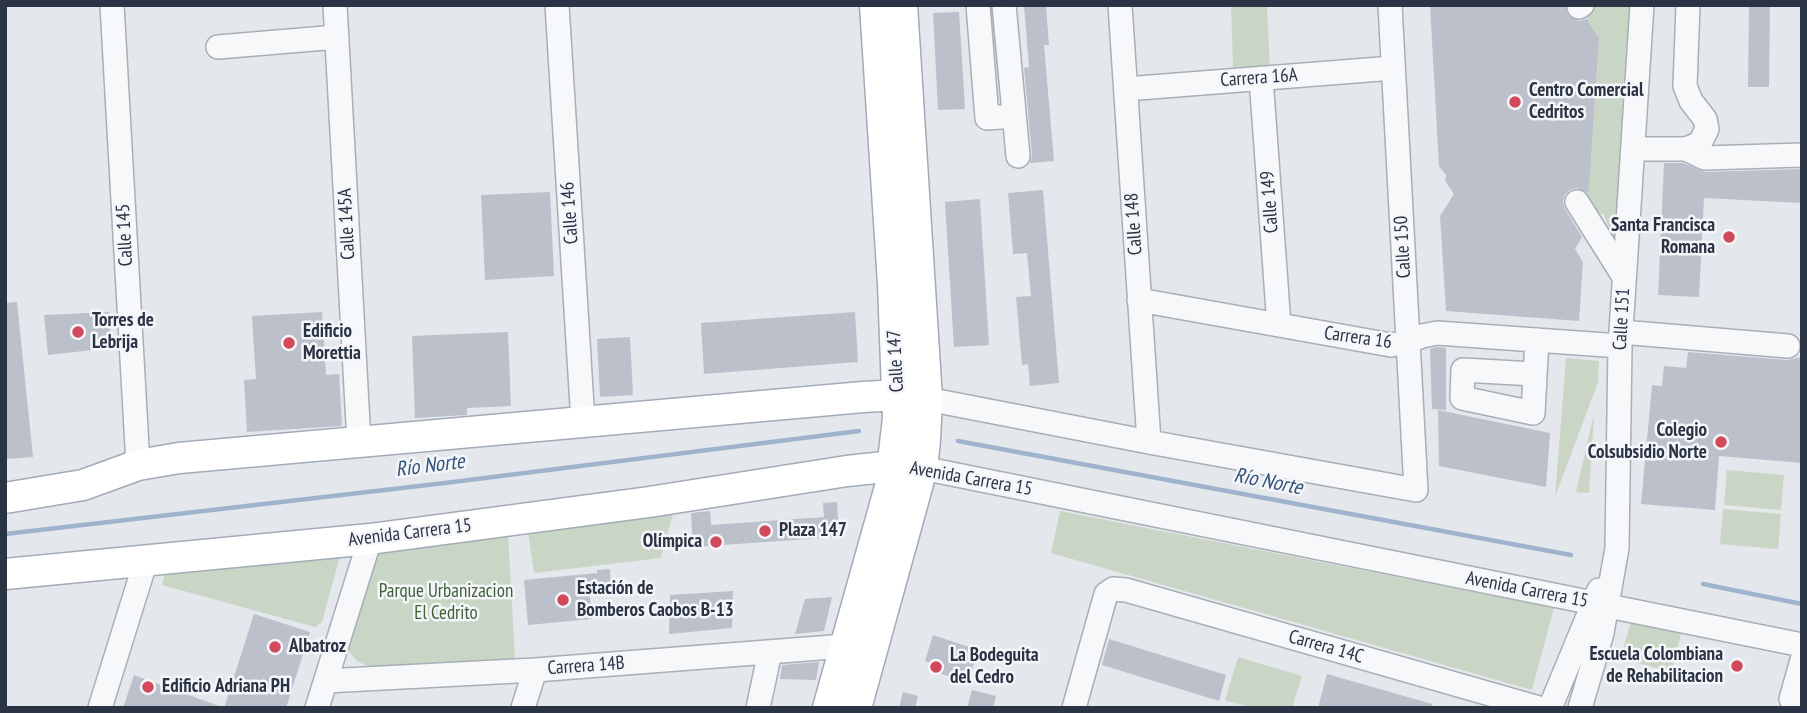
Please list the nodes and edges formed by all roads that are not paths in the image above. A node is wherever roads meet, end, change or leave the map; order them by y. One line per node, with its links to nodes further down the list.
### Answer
1 (112, 5): 35 (street, Calle 145)
2 (335, 5): 12 (street, Calle 145A)
3 (557, 5): 32 (street, Calle 146)
4 (875, 5): 31 (main road, Calle 147)
5 (902, 5): 31 (main road, Calle 147)
6 (978, 5): 17 (street)
7 (1004, 5): 17 (street)
8 (1120, 5): 16 (street, Calle 148)
9 (1390, 5): 14 (street, Calle 150)
10 (1642, 5): 18 (street, Calle 151)
11 (1688, 5): 19 (street)
12 (337, 37): 13 (street); 33 (street, Calle 145A)
13 (218, 47)
14 (1394, 68): 15 (street, Carrera 16A); 28 (street, Calle 150)
15 (1261, 78): 16 (street, Carrera 16A); 25 (street, Calle 149)
16 (1125, 89): 24 (street, Calle 148)
17 (1014, 116): 21 (street)
18 (1633, 149): 19 (street); 23 (street, Calle 151)
19 (1686, 149): 20 (street)
20 (1802, 155)
21 (1018, 156)
22 (1577, 202): 23 (street)
23 (1625, 277): 26 (street, Calle 151)
24 (1139, 300): 25 (street, Carrera 16); 34 (street, Calle 148)
25 (1279, 325): 28 (street, Carrera 16)
26 (1620, 339): 27 (street, Carrera 16); 29 (street, Carrera 16); 41 (street, Calle 151)
27 (1537, 340): 28 (street, Carrera 16); 30 (street)
28 (1408, 342): 34 (street, Calle 150)
29 (1788, 346)
30 (1534, 374)
31 (913, 397): 32 (main road); 34 (street); 36 (main road, Calle 147)
32 (583, 422): 33 (main road)
33 (359, 442): 35 (main road)
34 (1149, 442)
35 (138, 465): 37 (main road)
36 (908, 467): 38 (main road, Avenida Carrera 15); 41 (street, Avenida Carrera 15); 43 (main road, Calle 147); 55 (main road, Calle 147)
37 (5, 498)
38 (370, 539): 39 (main road, Avenida Carrera 15); 47 (street)
39 (146, 560): 40 (main road, Avenida Carrera 15); 50 (street)
40 (5, 574)
41 (1600, 605): 42 (street, Avenida Carrera 15); 57 (street, Calle 151); 58 (street, Calle 151)
42 (1802, 645)
43 (845, 646): 44 (street, Carrera 14B); 54 (main road, Calle 147)
44 (770, 652): 46 (street, Carrera 14B); 53 (street)
45 (1802, 660): 48 (street)
46 (535, 670): 47 (street, Carrera 14B); 52 (street)
47 (326, 681): 51 (street)
48 (1802, 702)
49 (1081, 706): 56 (street, Carrera 14C)
50 (100, 708)
51 (317, 708)
52 (523, 708)
53 (758, 708)
54 (828, 708)
55 (856, 708)
56 (1539, 708)
57 (1550, 708)
58 (1580, 708)

